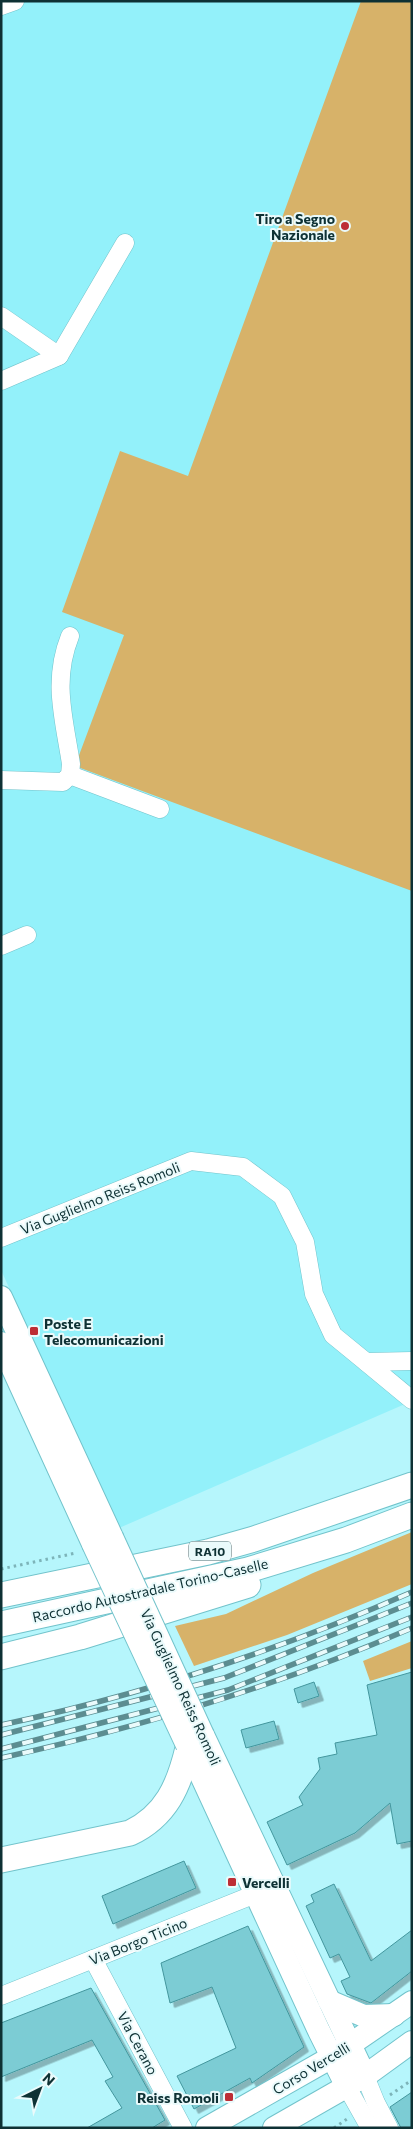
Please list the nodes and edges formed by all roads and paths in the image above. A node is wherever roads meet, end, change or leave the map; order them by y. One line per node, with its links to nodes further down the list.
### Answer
1 (15, 1): 2 (street)
2 (1, 6)
3 (125, 244): 5 (street)
4 (1, 316): 5 (street)
5 (59, 356): 6 (street)
6 (1, 381)
7 (70, 636): 8 (street)
8 (70, 775): 9 (street); 10 (street)
9 (1, 780)
10 (160, 809)
11 (27, 935): 12 (street)
12 (1, 946)
13 (1, 1238): 17 (street, Via Guglielmo Reiss Romoli)
14 (1, 1297): 22 (main road, Via Guglielmo Reiss Romoli)
15 (1, 1343): 22 (main road, Via Guglielmo Reiss Romoli)
16 (412, 1361): 17 (street)
17 (366, 1362): 18 (street, Via Guglielmo Reiss Romoli)
18 (412, 1400)
19 (412, 1485): 24 (highway, Raccordo Autostradale Torino-Caselle / RA10)
20 (412, 1515): 21 (highway, Raccordo Autostradale Torino-Caselle / RA10)
21 (346, 1540): 25 (highway, Raccordo Autostradale Torino-Caselle / RA10); 26 (highway, RA10)
22 (100, 1543): 23 (path); 27 (main road, Via Guglielmo Reiss Romoli, bridge)
23 (1, 1569)
24 (1, 1595)
25 (1, 1624)
26 (1, 1656)
27 (193, 1743): 28 (highway); 29 (main road, Via Guglielmo Reiss Romoli)
28 (1, 1860)
29 (265, 1890): 30 (street, Via Borgo Ticino); 32 (main road, Via Guglielmo Reiss Romoli); 36 (main road, Via Guglielmo Reiss Romoli)
30 (93, 1959): 31 (street, Via Borgo Ticino); 40 (street, Via Cerano)
31 (1, 1996)
32 (329, 2002): 34 (main road); 36 (main road, Via Guglielmo Reiss Romoli)
33 (412, 2002): 34 (main road, Corso Vercelli)
34 (394, 2015): 36 (main road, Corso Vercelli)
35 (412, 2042): 38 (main road)
36 (341, 2051): 38 (main road, Via Guglielmo Reiss Romoli); 41 (main road, Corso Vercelli)
37 (412, 2080): 39 (path)
38 (356, 2081): 42 (main road); 43 (street); 44 (street)
39 (402, 2087)
40 (183, 2128)
41 (207, 2128)
42 (274, 2128)
43 (370, 2128)
44 (389, 2128)

